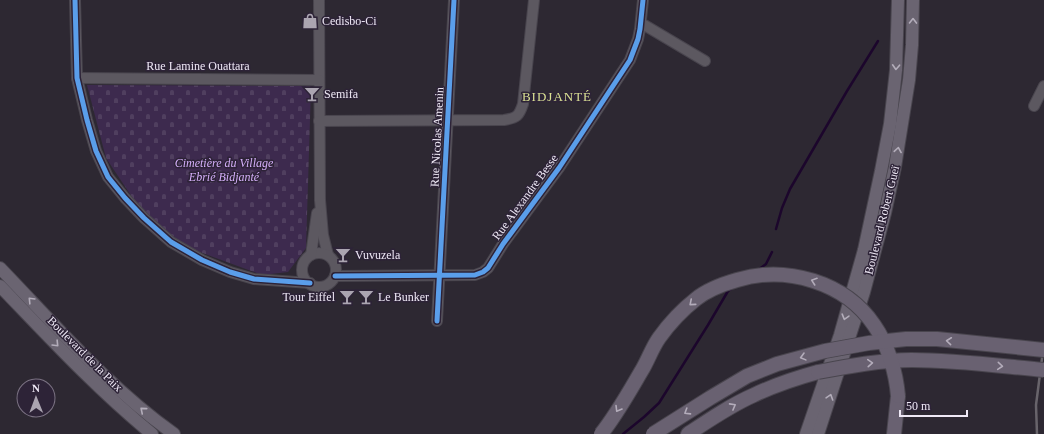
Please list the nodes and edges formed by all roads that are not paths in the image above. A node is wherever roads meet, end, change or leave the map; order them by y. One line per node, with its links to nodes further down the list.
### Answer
1 (75, 0): 10 (street)
2 (319, 0): 11 (street)
3 (454, 0): 14 (street, Rue Nicolas Amenin)
4 (534, 0): 14 (street)
5 (643, 0): 8 (street, Rue Alexandre Besse)
6 (898, 0): 32 (main road, Boulevard Robert Gueï, one-way to 32)
7 (913, 0): 33 (main road, Boulevard Robert Gueï, one-way to 7)
8 (641, 24): 9 (street); 20 (street, Rue Alexandre Besse)
9 (705, 61)
10 (77, 78): 11 (street, Rue Lamine Ouattara); 22 (street)
11 (319, 80): 15 (street)
12 (1044, 86): 13 (street)
13 (1034, 106)
14 (448, 120): 15 (street); 20 (street, Rue Nicolas Amenin)
15 (319, 121): 16 (street)
16 (320, 200): 17 (street); 18 (street)
17 (311, 255): 18 (street); 22 (street)
18 (328, 255): 21 (street)
19 (0, 268): 28 (main road, Boulevard de la Paix, one-way to 19)
20 (440, 275): 21 (street, Rue Alexandre Besse); 24 (street, Rue Nicolas Amenin)
21 (335, 276): 22 (street)
22 (310, 283)
23 (0, 286): 27 (main road, Boulevard de la Paix, one-way to 27)
24 (437, 321)
25 (1044, 350): 30 (highway, one-way to 30, bridge)
26 (1044, 370): 31 (highway, one-way to 26, bridge)
27 (152, 434)
28 (174, 434)
29 (601, 434): 34 (highway, one-way to 29, bridge)
30 (653, 434)
31 (688, 434)
32 (806, 434)
33 (818, 434)
34 (894, 434)

